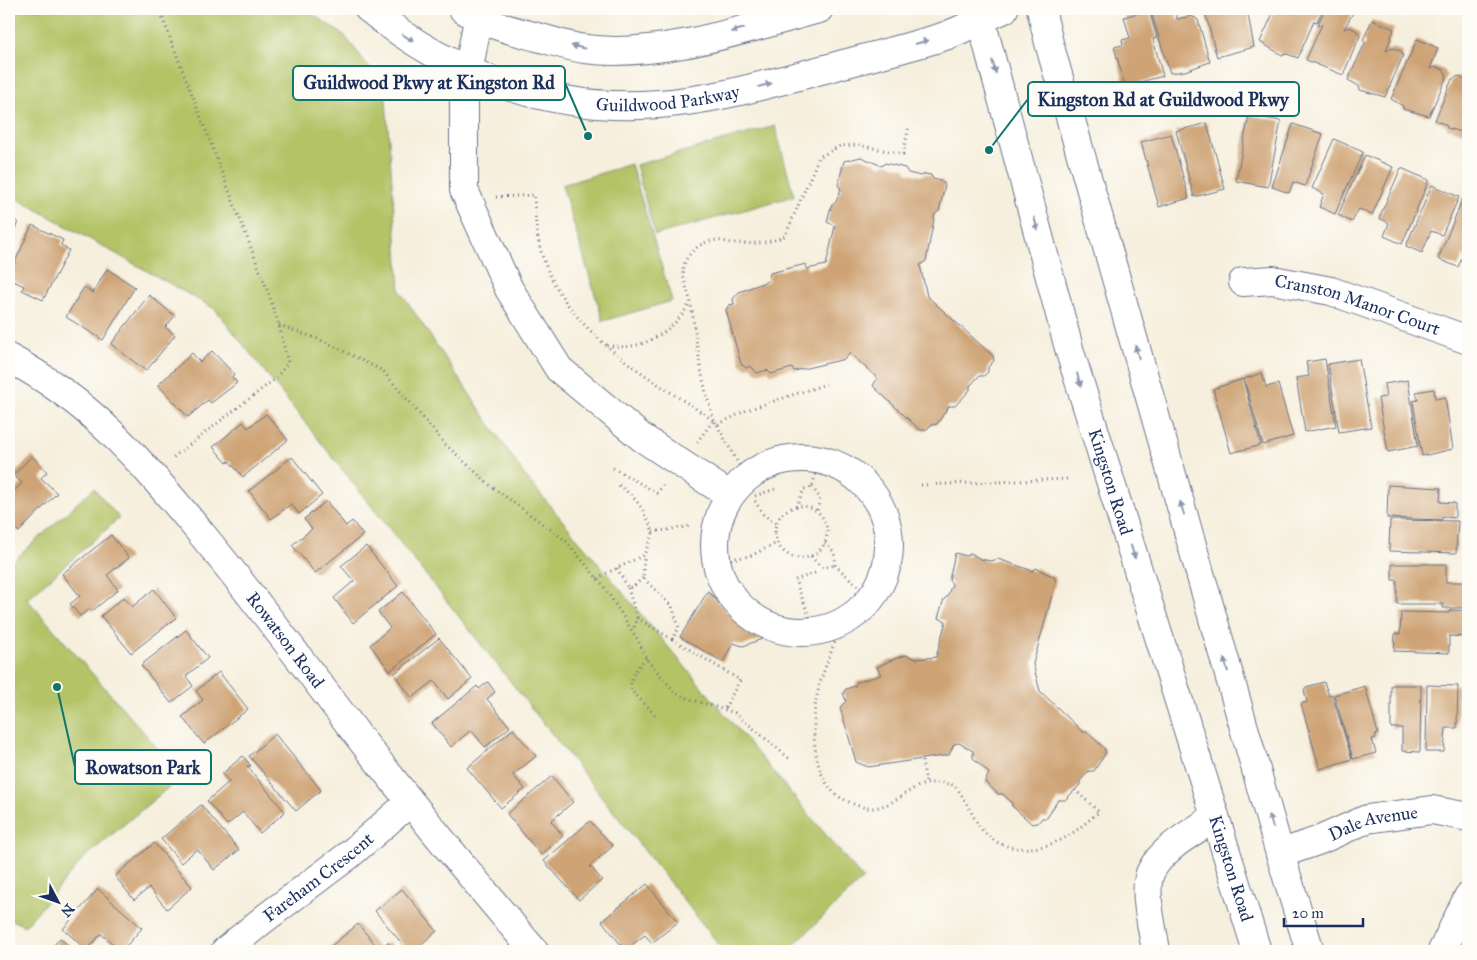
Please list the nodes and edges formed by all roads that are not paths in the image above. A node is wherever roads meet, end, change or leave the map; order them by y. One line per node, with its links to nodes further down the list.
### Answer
1 (369, 9): 6 (street, Guildwood Parkway, one-way to 6)
2 (819, 9): 5 (street, one-way to 5)
3 (1041, 9): 14 (street, one-way to 3)
4 (987, 12): 6 (street, Guildwood Parkway, one-way to 4); 12 (street, Kingston Road, one-way to 12)
5 (470, 14): 6 (street)
6 (469, 72): 10 (street)
7 (1243, 282): 8 (street, Cranston Manor Court)
8 (1468, 340)
9 (9, 358): 11 (street, Rowatson Road)
10 (743, 490): 10 (street)
11 (409, 803): 16 (street, Fareham Crescent); 17 (street, Rowatson Road)
12 (1215, 817): 18 (street); 19 (street, Kingston Road)
13 (1468, 817): 14 (street, Dale Avenue)
14 (1280, 854): 20 (street)
15 (1468, 897): 21 (street)
16 (225, 951)
17 (534, 951)
18 (1156, 951)
19 (1257, 951)
20 (1310, 951)
21 (1442, 951)

